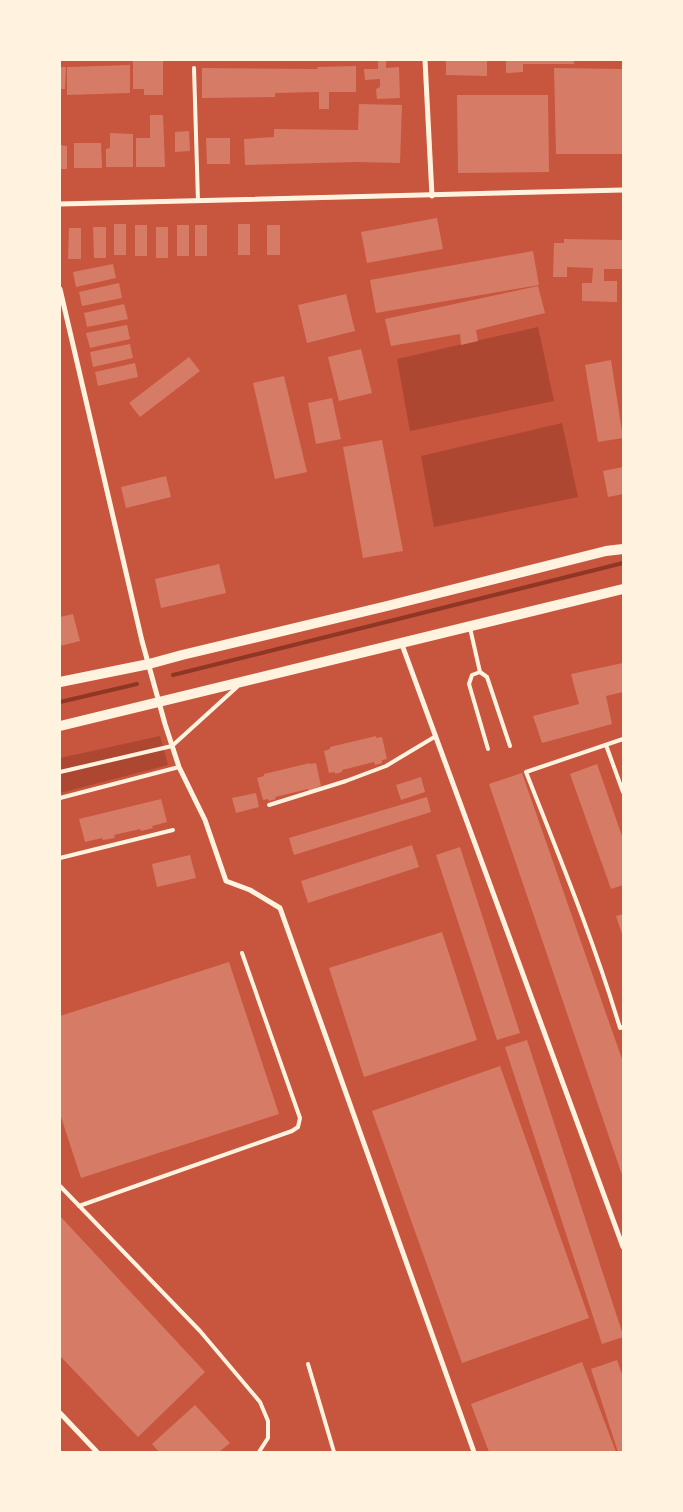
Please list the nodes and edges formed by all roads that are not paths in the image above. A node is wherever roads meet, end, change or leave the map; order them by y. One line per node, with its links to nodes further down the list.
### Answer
1 (426, 60): 4 (street)
2 (194, 68): 5 (lane)
3 (623, 190): 4 (street)
4 (432, 196): 5 (street)
5 (198, 201): 6 (street)
6 (60, 204)
7 (60, 289): 12 (street)
8 (623, 549): 12 (main road)
9 (623, 589): 10 (main road)
10 (469, 626): 11 (main road); 13 (lane)
11 (401, 642): 15 (main road); 18 (street)
12 (149, 664): 14 (main road); 16 (street)
13 (480, 672): 22 (lane); 23 (lane)
14 (60, 682)
15 (242, 682): 16 (main road); 21 (lane)
16 (159, 703): 17 (main road); 21 (street)
17 (60, 726)
18 (436, 736): 28 (lane); 35 (street)
19 (623, 739): 20 (lane)
20 (606, 745): 26 (lane); 32 (lane)
21 (172, 746): 24 (street); 25 (lane)
22 (510, 746)
23 (488, 749)
24 (179, 767): 27 (lane); 42 (street)
25 (60, 772)
26 (623, 792)
27 (60, 798)
28 (269, 805)
29 (173, 830): 30 (lane)
30 (60, 858)
31 (242, 953): 34 (lane)
32 (623, 1027)
33 (60, 1186): 34 (lane)
34 (79, 1206): 40 (lane)
35 (623, 1247)
36 (308, 1364): 38 (lane)
37 (60, 1413): 39 (street)
38 (333, 1450): 41 (lane)
39 (96, 1452)
40 (259, 1452)
41 (326, 1452)
42 (474, 1452)

